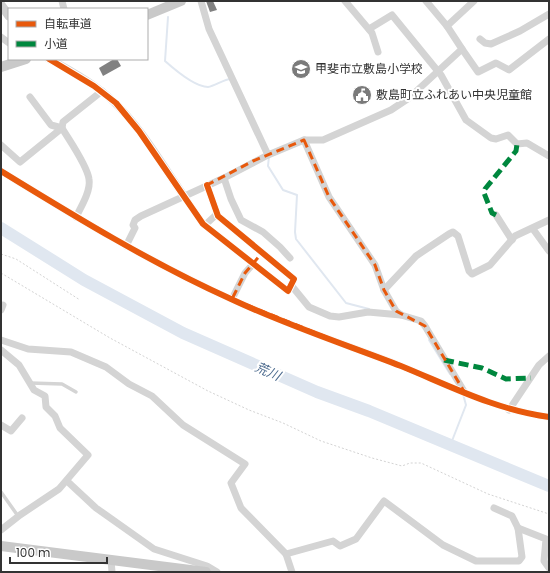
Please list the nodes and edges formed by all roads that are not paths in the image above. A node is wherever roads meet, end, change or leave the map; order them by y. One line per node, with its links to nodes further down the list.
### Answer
1 (181, 1): 6 (main road)
2 (201, 1): 26 (street)
3 (345, 1): 12 (street)
4 (426, 1): 11 (street)
5 (474, 1): 11 (street)
6 (166, 4): 8 (main road)
7 (1, 5): 10 (main road)
8 (148, 14)
9 (549, 14): 13 (street)
10 (8, 15)
11 (447, 26): 15 (street)
12 (369, 29): 16 (street); 20 (street)
13 (480, 39)
14 (549, 39): 15 (street)
15 (462, 48): 20 (street)
16 (378, 52)
17 (23, 60): 19 (main road)
18 (51, 60): 21 (street)
19 (1, 68)
20 (438, 70): 24 (street); 27 (street)
21 (102, 91): 23 (street); 31 (street)
22 (30, 97): 23 (street)
23 (62, 128): 25 (street); 34 (street)
24 (304, 140): 26 (street); 44 (street)
25 (1, 145)
26 (268, 155): 29 (street)
27 (549, 156)
28 (1, 171): 34 (street)
29 (224, 178): 30 (street); 41 (street)
30 (208, 185): 31 (street); 32 (street)
31 (184, 196): 36 (street); 39 (street)
32 (217, 214): 36 (street); 43 (street)
33 (496, 215): 38 (street)
34 (76, 217): 39 (street)
35 (549, 220): 37 (street)
36 (205, 225): 42 (street)
37 (533, 229): 38 (street); 40 (street)
38 (512, 240): 44 (street)
39 (126, 246): 45 (street)
40 (549, 251)
41 (290, 258)
42 (253, 264): 43 (street); 45 (street)
43 (291, 285): 46 (street)
44 (384, 290): 46 (street)
45 (232, 300): 52 (street)
46 (401, 315): 52 (street)
47 (1, 340): 64 (street)
48 (1, 350): 50 (street)
49 (549, 356): 53 (street)
50 (29, 383): 51 (lane); 57 (street)
51 (76, 392)
52 (465, 393): 53 (street)
53 (509, 410): 54 (street)
54 (549, 417)
55 (22, 418): 56 (street)
56 (1, 425)
57 (67, 481): 60 (street); 69 (street)
58 (1, 492): 60 (lane)
59 (494, 508): 61 (street)
60 (18, 516): 62 (street)
61 (518, 528): 64 (street); 66 (street)
62 (1, 530)
63 (1, 546): 65 (main road)
64 (286, 554): 70 (street)
65 (111, 560): 67 (street); 68 (main road)
66 (549, 568)
67 (112, 572)
68 (206, 572)
69 (217, 572)
70 (292, 572)

